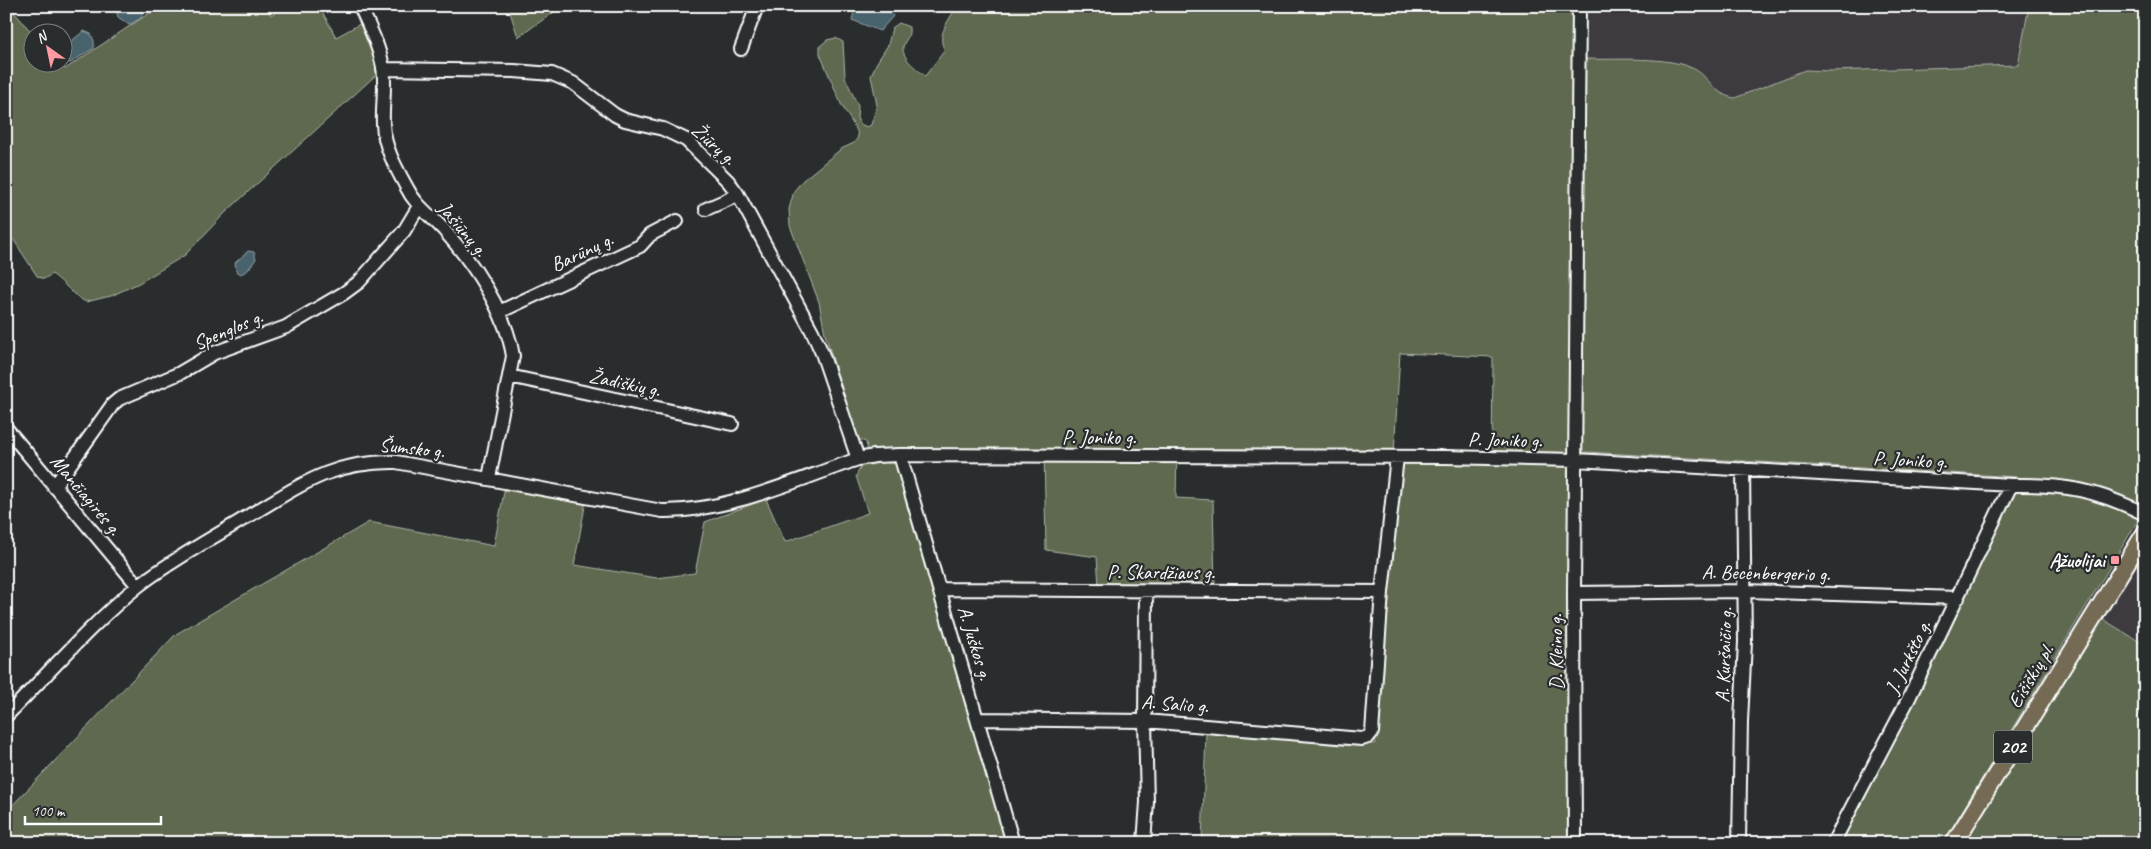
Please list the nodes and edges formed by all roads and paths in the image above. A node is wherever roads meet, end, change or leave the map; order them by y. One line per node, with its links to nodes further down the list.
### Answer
1 (360, 6): 5 (street, Jašiūnų g.)
2 (757, 6): 4 (street)
3 (1579, 6): 17 (street, D. Kleino g.)
4 (741, 49)
5 (383, 69): 6 (street, Žiūrų g.); 7 (street, Jašiūnų g.)
6 (738, 193): 8 (street); 16 (street, Žiūrų g.)
7 (419, 206): 10 (street, Jašiūnų g.); 21 (street, Spenglos g.)
8 (706, 209)
9 (677, 221): 10 (street, Barūnų g.)
10 (499, 312): 11 (street, Jašiūnų g.)
11 (509, 376): 12 (street, Žadiškių g.); 19 (street, Jašiūnų g.)
12 (732, 424)
13 (6, 428): 21 (street, Mančiagirės g.)
14 (900, 455): 15 (street, P. Joniko g.); 16 (street, P. Joniko g.); 25 (street, A. Juškos g.)
15 (1397, 457): 17 (street, P. Joniko g.); 28 (street)
16 (858, 459): 19 (street, Šumsko g.)
17 (1576, 460): 18 (street, P. Joniko g.); 29 (street, D. Kleino g.)
18 (1743, 469): 20 (street, P. Joniko g.); 26 (street, A. Kuršaičio g.)
19 (490, 478): 24 (street, Šumsko g.)
20 (2011, 485): 22 (street, P. Joniko g.); 30 (street, J. Jurkšto g.)
21 (54, 487): 24 (street, Mančiagirės g.)
22 (2145, 514)
23 (2145, 533): 39 (main road, Eišiškių pl. / 202)
24 (138, 586): 31 (street, Šumsko g.)
25 (939, 589): 27 (street, P. Skardžiaus g.); 32 (street, A. Juškos g.)
26 (1745, 590): 29 (street, A. Becenbergerio g.); 30 (street, A. Becenbergerio g.); 37 (street, A. Kuršaičio g.)
27 (1146, 591): 28 (street, P. Skardžiaus g.); 33 (street)
28 (1382, 592): 33 (street, A. Salio g.)
29 (1574, 593): 36 (street, D. Kleino g.)
30 (1958, 598): 38 (street, J. Jurkšto g.)
31 (6, 716)
32 (978, 719): 33 (street, A. Salio g.); 34 (street, A. Juškos g.)
33 (1144, 720): 35 (street)
34 (1013, 843)
35 (1144, 843)
36 (1574, 843)
37 (1739, 843)
38 (1833, 843)
39 (1954, 843)

